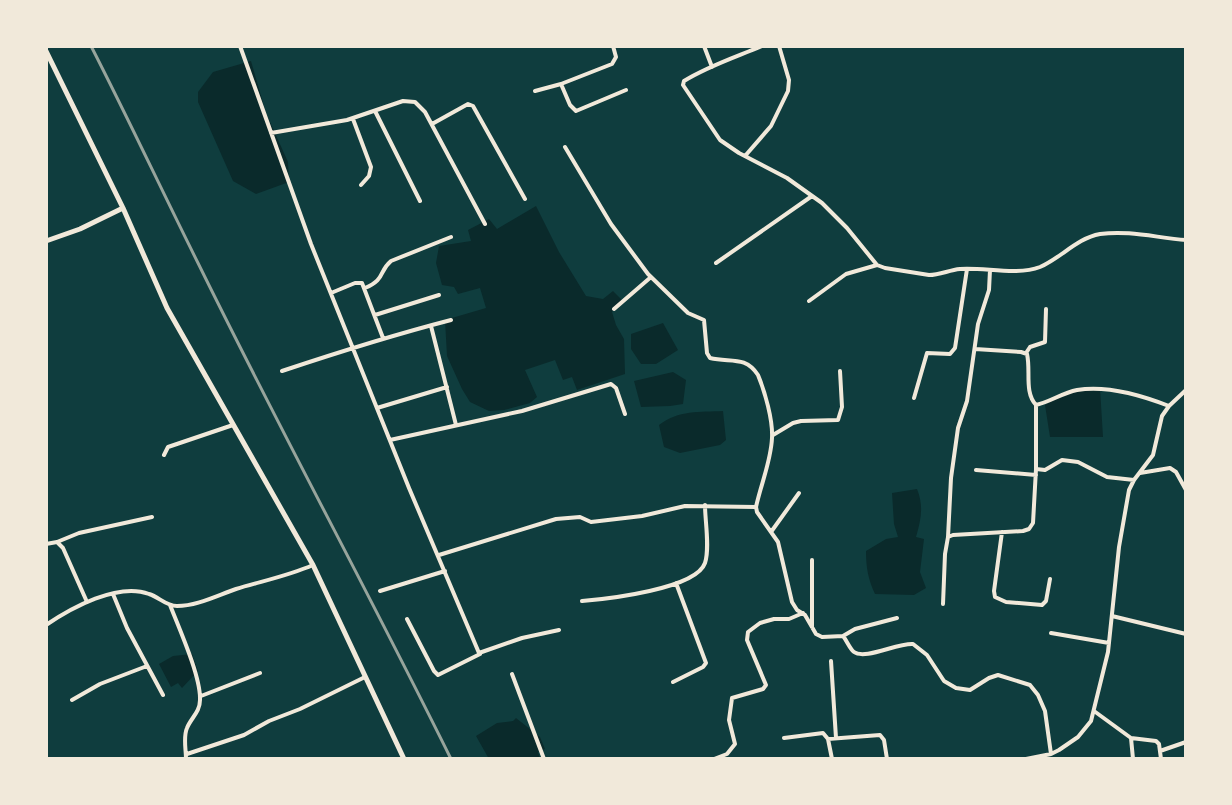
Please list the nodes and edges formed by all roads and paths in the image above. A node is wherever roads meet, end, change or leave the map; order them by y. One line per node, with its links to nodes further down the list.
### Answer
1 (240, 46): 14 (street)
2 (613, 46): 8 (street)
3 (704, 46): 7 (street)
4 (762, 46): 7 (street)
5 (779, 46): 16 (street)
6 (46, 51): 21 (street)
7 (712, 67): 16 (street)
8 (561, 84): 9 (street); 10 (street)
9 (626, 90)
10 (535, 91)
11 (375, 111): 12 (street); 13 (street); 20 (street)
12 (353, 119): 14 (street); 17 (street)
13 (432, 124): 19 (street); 22 (street)
14 (271, 133): 32 (street)
15 (565, 147): 30 (street)
16 (745, 156): 18 (street)
17 (361, 185)
18 (812, 196): 26 (street); 27 (street)
19 (525, 199)
20 (420, 201)
21 (123, 208): 25 (street); 53 (street)
22 (485, 224)
23 (451, 237): 31 (street)
24 (1186, 240): 29 (street)
25 (46, 241)
26 (716, 263)
27 (877, 265): 28 (street); 34 (street)
28 (967, 269): 29 (street); 48 (street)
29 (990, 270): 42 (street)
30 (651, 277): 35 (street); 55 (street)
31 (365, 288): 32 (street); 37 (street)
32 (331, 293): 41 (street)
33 (439, 295): 37 (street)
34 (809, 301)
35 (614, 309)
36 (1046, 309): 43 (street)
37 (375, 315): 40 (street)
38 (451, 320): 39 (street)
39 (431, 325): 40 (street); 46 (street)
40 (383, 338): 41 (street)
41 (353, 347): 44 (street); 51 (street)
42 (975, 349): 43 (street); 69 (street)
43 (1026, 353): 49 (street)
44 (282, 371)
45 (840, 371): 55 (street)
46 (447, 387): 51 (street); 54 (street)
47 (1186, 390): 50 (street)
48 (914, 398)
49 (1036, 405): 50 (street); 59 (street)
50 (1169, 406): 60 (street)
51 (377, 408): 56 (street)
52 (625, 414): 54 (street)
53 (234, 425): 57 (street); 74 (street)
54 (456, 425): 56 (street)
55 (773, 435): 65 (street)
56 (390, 440): 72 (street)
57 (164, 455)
58 (976, 470): 59 (street)
59 (1036, 472): 61 (street); 68 (street)
60 (1140, 473): 61 (street); 62 (street)
61 (1134, 480): 85 (street)
62 (1186, 490)
63 (799, 493): 67 (street)
64 (705, 505): 65 (street); 72 (street); 77 (street)
65 (756, 507): 67 (street)
66 (152, 517): 70 (street)
67 (771, 532): 84 (street)
68 (1002, 532): 69 (street); 76 (street)
69 (948, 537): 82 (street)
70 (57, 542): 71 (street); 81 (street)
71 (46, 544)
72 (438, 555): 75 (street)
73 (812, 560): 90 (street)
74 (313, 565): 83 (street); 100 (street)
75 (445, 571): 78 (street); 95 (street)
76 (1050, 579)
77 (676, 583): 80 (street); 101 (street)
78 (380, 591)
79 (113, 594): 81 (street); 83 (street); 97 (street)
80 (582, 601)
81 (87, 602): 88 (street)
82 (943, 604)
83 (170, 605): 103 (street)
84 (803, 613): 90 (street); 116 (street)
85 (1112, 616): 92 (street); 94 (street)
86 (897, 618): 93 (street)
87 (407, 619): 95 (street)
88 (46, 625)
89 (559, 630): 95 (street)
90 (812, 630): 93 (street)
91 (1051, 633): 94 (street)
92 (1186, 634)
93 (843, 636): 112 (street)
94 (1109, 643): 105 (street)
95 (480, 654)
96 (831, 661): 107 (street)
97 (147, 666): 102 (street); 104 (street)
98 (260, 673): 103 (street)
99 (512, 674): 115 (street)
100 (365, 677): 113 (street); 114 (street)
101 (673, 682)
102 (163, 695)
103 (201, 696): 113 (street)
104 (72, 700)
105 (1094, 711): 108 (street); 112 (street)
106 (784, 738): 109 (street)
107 (836, 738): 109 (street); 118 (street)
108 (1131, 738): 111 (street); 120 (street)
109 (828, 739): 117 (street)
110 (1186, 742): 111 (street)
111 (1160, 751): 121 (street)
112 (1051, 754): 119 (street)
113 (186, 757)
114 (404, 759)
115 (544, 759)
116 (714, 759)
117 (832, 759)
118 (887, 759)
119 (1026, 759)
120 (1133, 759)
121 (1161, 759)

